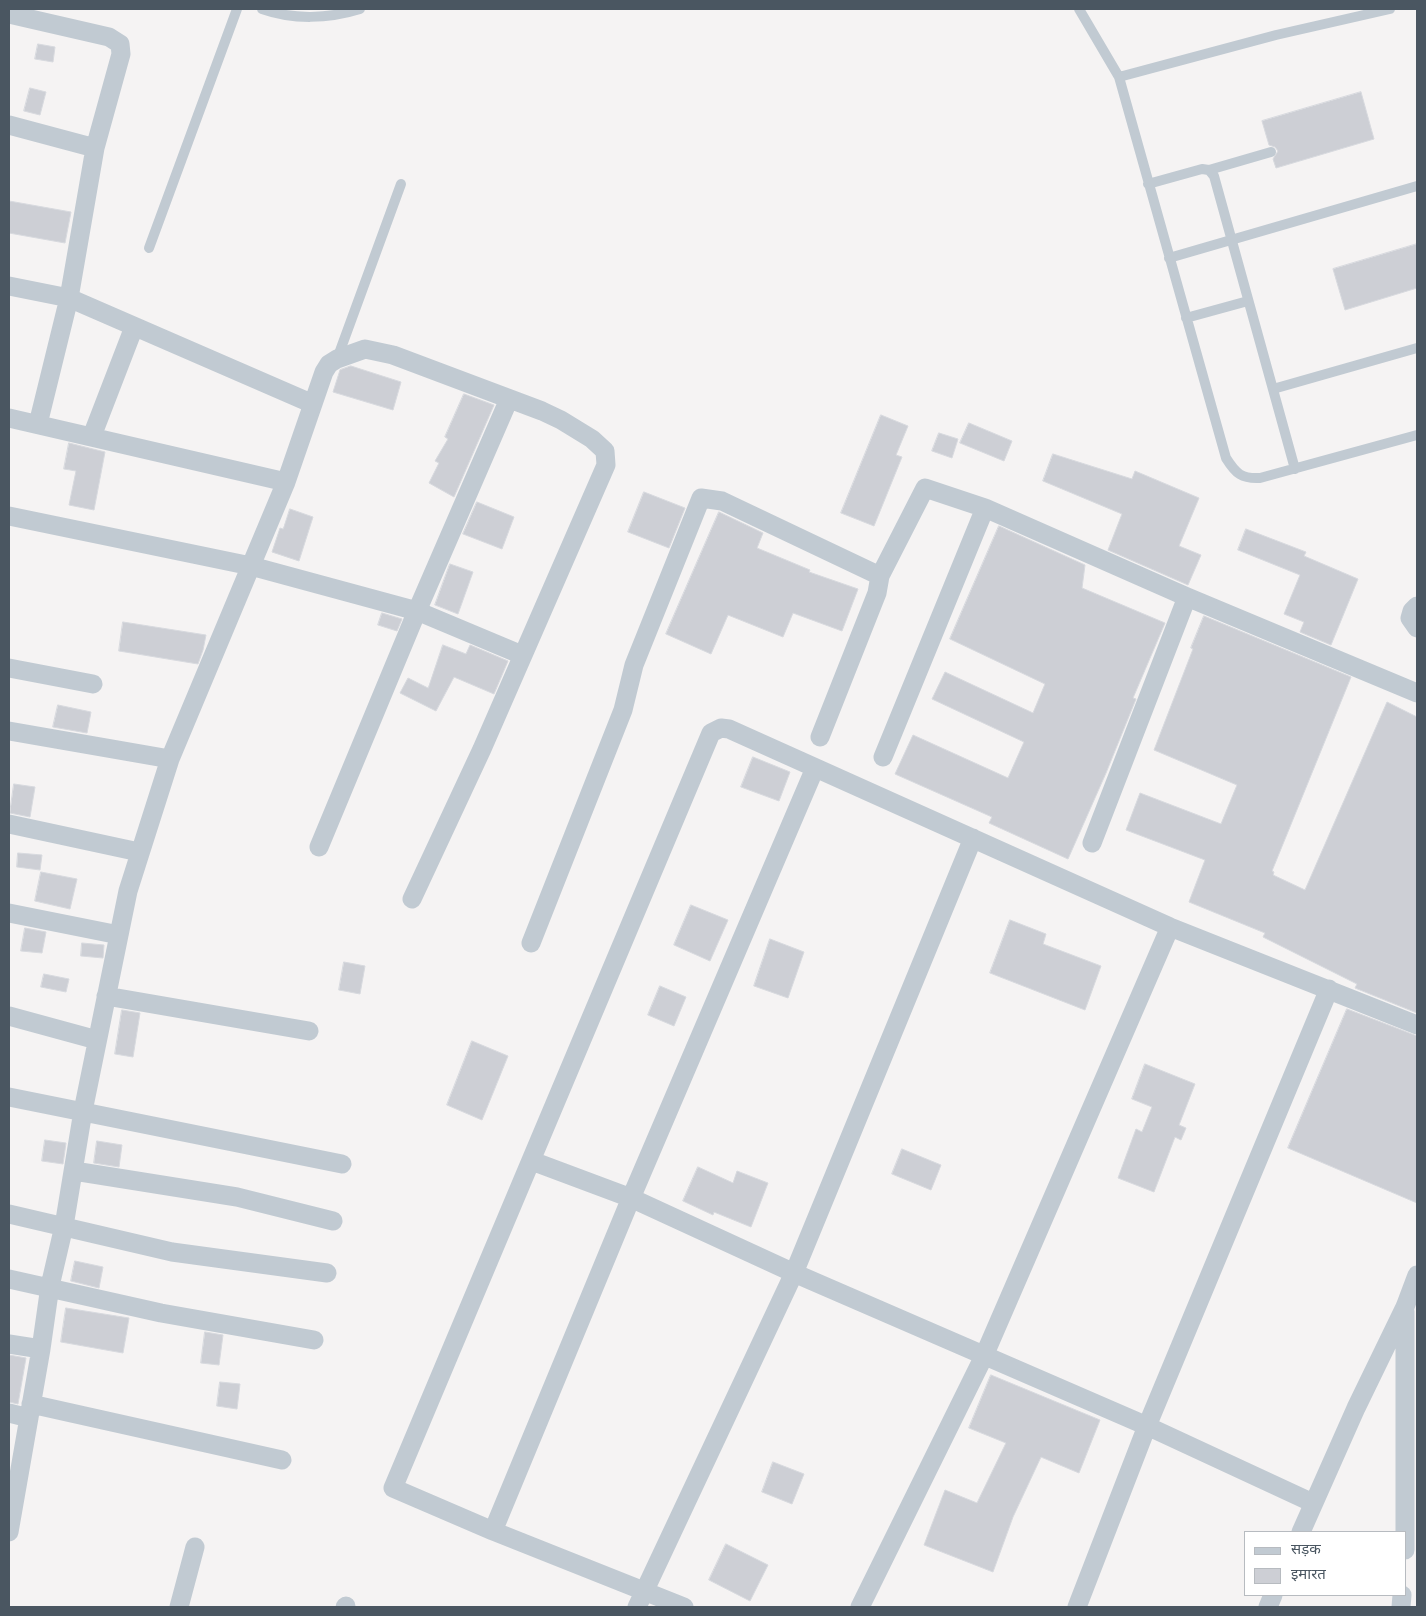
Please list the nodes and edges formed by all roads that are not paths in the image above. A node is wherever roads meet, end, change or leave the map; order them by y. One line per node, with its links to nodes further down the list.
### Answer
1 (237, 9): 16 (lane)
2 (262, 9): 3 (lane)
3 (360, 9)
4 (1079, 9): 7 (lane)
5 (1390, 9): 7 (lane)
6 (9, 14): 9 (street)
7 (1119, 77): 13 (lane)
8 (9, 125): 9 (street)
9 (95, 148): 19 (street)
10 (1271, 152): 11 (lane)
11 (1209, 170): 13 (lane); 15 (lane)
12 (401, 184): 24 (lane)
13 (1148, 184): 17 (lane)
14 (1417, 186): 15 (lane)
15 (1232, 240): 17 (lane); 20 (lane)
16 (149, 248)
17 (1169, 258): 21 (lane)
18 (9, 286): 19 (street)
19 (69, 298): 22 (street); 29 (street)
20 (1248, 300): 21 (lane); 25 (lane)
21 (1186, 318): 32 (lane)
22 (134, 326): 27 (street); 31 (street)
23 (1417, 348): 25 (lane)
24 (337, 359): 26 (street); 27 (street)
25 (1273, 389): 32 (lane)
26 (509, 399): 40 (street); 42 (street)
27 (313, 404): 33 (street)
28 (9, 418): 29 (street)
29 (38, 424): 31 (street)
30 (1417, 435): 32 (lane)
31 (92, 436): 33 (street)
32 (1295, 469)
33 (286, 482): 36 (street)
34 (985, 508): 37 (street); 38 (street); 48 (street)
35 (9, 516): 36 (street)
36 (251, 566): 40 (street); 49 (street)
37 (880, 576): 47 (street); 60 (street)
38 (1187, 598): 45 (street); 53 (street)
39 (1417, 606): 41 (street)
40 (417, 611): 42 (street); 54 (street)
41 (1417, 628)
42 (522, 656): 56 (street)
43 (9, 668): 44 (street)
44 (92, 684)
45 (1417, 693)
46 (9, 731): 49 (street)
47 (820, 737)
48 (883, 757)
49 (170, 759): 55 (street)
50 (815, 768): 52 (street); 69 (street); 72 (street)
51 (9, 824): 55 (street)
52 (972, 838): 58 (street); 77 (street)
53 (1092, 843)
54 (319, 847)
55 (139, 852): 59 (street)
56 (412, 899)
57 (9, 913): 59 (street)
58 (1170, 927): 61 (street); 85 (street)
59 (119, 935): 62 (street)
60 (531, 943)
61 (1329, 989): 64 (street); 88 (street)
62 (106, 996): 65 (street); 66 (street)
63 (9, 1016): 66 (street)
64 (1417, 1025)
65 (309, 1032)
66 (98, 1040): 68 (street)
67 (9, 1097): 68 (street)
68 (84, 1111): 70 (street); 71 (street)
69 (532, 1161): 72 (street); 91 (street)
70 (342, 1164)
71 (74, 1171): 74 (street); 75 (street)
72 (631, 1198): 77 (street); 91 (street)
73 (9, 1214): 75 (street)
74 (333, 1221)
75 (64, 1226): 76 (street); 80 (street)
76 (327, 1272)
77 (794, 1273): 85 (street); 96 (street)
78 (1417, 1276): 81 (street)
79 (9, 1279): 80 (street)
80 (50, 1286): 82 (street); 84 (street)
81 (1405, 1307): 90 (street); 93 (street)
82 (314, 1340)
83 (9, 1344): 84 (street)
84 (41, 1349): 86 (street)
85 (984, 1356): 88 (street); 99 (street)
86 (30, 1411): 87 (street); 89 (street); 94 (street)
87 (9, 1413)
88 (1147, 1426): 90 (street); 100 (street)
89 (282, 1460)
90 (1313, 1503): 92 (street)
91 (493, 1531): 96 (street)
92 (1301, 1531)
93 (1405, 1531)
94 (9, 1532)
95 (195, 1547): 97 (street)
96 (641, 1598): 98 (street)
97 (179, 1607)
98 (684, 1607)
99 (860, 1607)
100 (1077, 1607)

